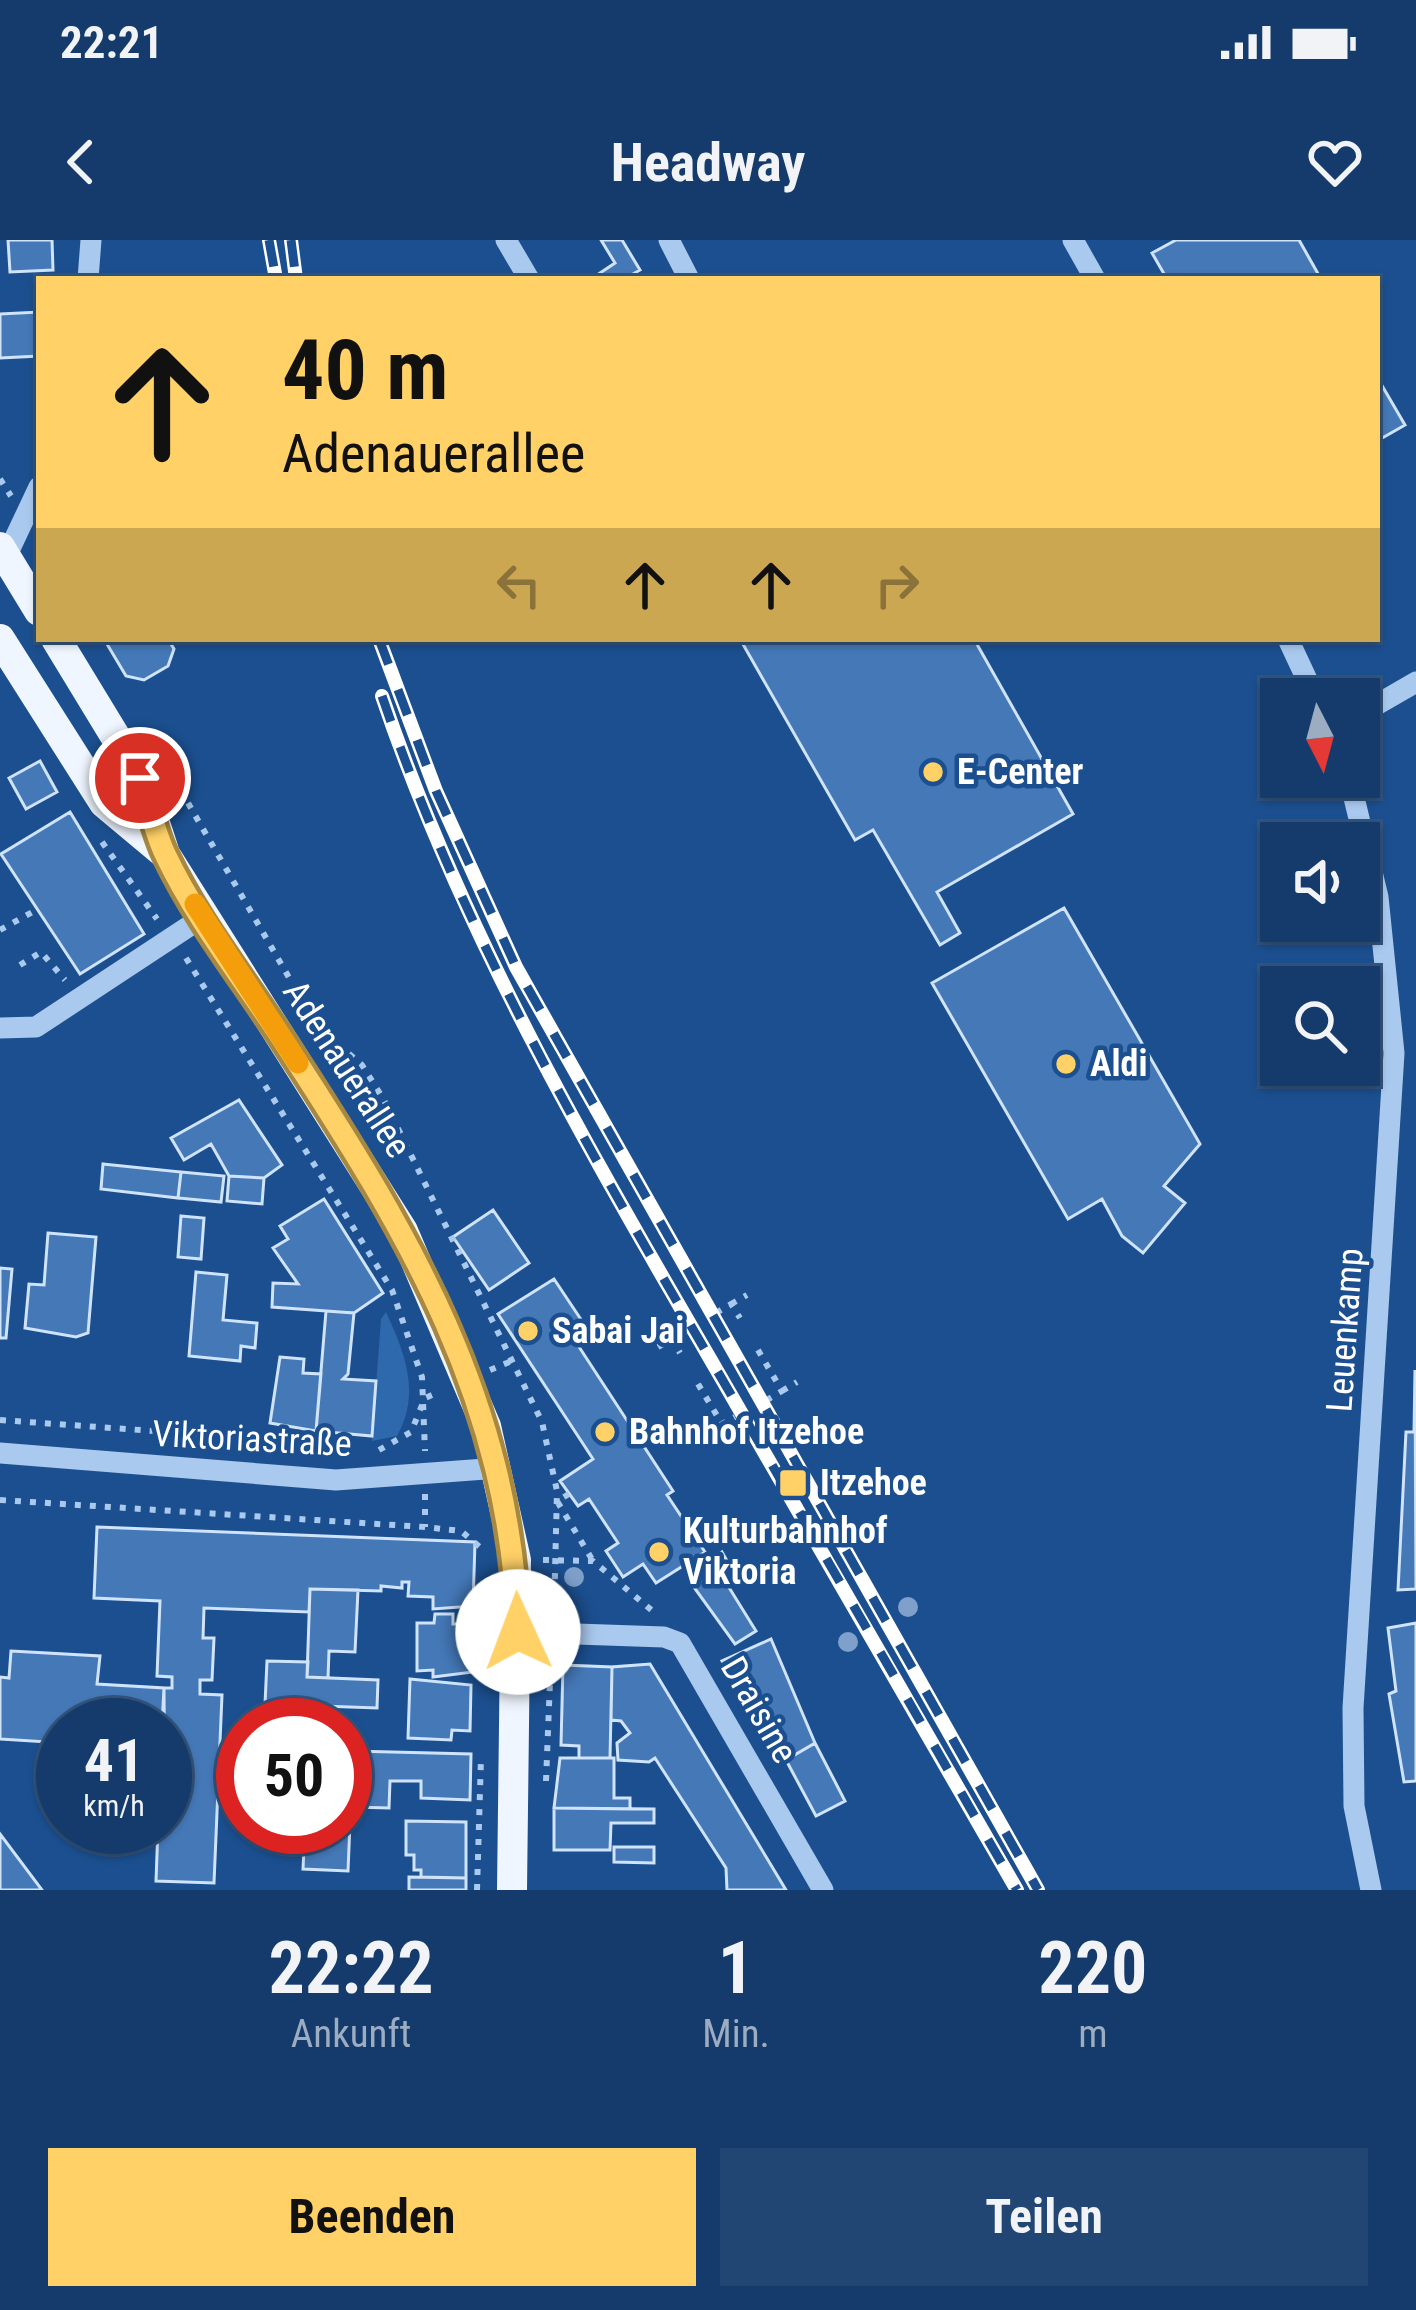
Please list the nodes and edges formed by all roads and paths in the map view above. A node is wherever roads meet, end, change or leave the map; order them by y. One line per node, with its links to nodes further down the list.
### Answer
1 (91, 240): 5 (street)
2 (506, 240): 6 (street)
3 (669, 240): 7 (street)
4 (1073, 240): 8 (street)
5 (88, 276)
6 (527, 276)
7 (687, 276)
8 (1093, 276)
9 (36, 492): 10 (street)
10 (3, 552): 11 (main road)
11 (36, 606)
12 (0, 639): 21 (main road, Adenauerallee)
13 (58, 642): 21 (main road, Adenauerallee)
14 (1289, 642): 15 (street)
15 (1306, 678)
16 (1416, 682): 17 (street)
17 (1380, 703)
18 (172, 774): 38 (path)
19 (1354, 798): 66 (street, Leuenkamp)
20 (98, 836): 25 (path)
21 (165, 854): 23 (main road, Adenauerallee)
22 (36, 910): 24 (path)
23 (203, 917): 25 (street); 54 (main road, Adenauerallee)
24 (0, 930)
25 (172, 939): 27 (street); 52 (path)
26 (20, 965): 27 (path)
27 (80, 998): 28 (street)
28 (0, 1028)
29 (747, 1295): 30 (path)
30 (731, 1304): 31 (path); 32 (path)
31 (716, 1313)
32 (740, 1318)
33 (686, 1331): 34 (path)
34 (673, 1339): 35 (path); 37 (path)
35 (658, 1347)
36 (758, 1350): 41 (path)
37 (680, 1353)
38 (514, 1360)
39 (797, 1382): 41 (path)
40 (698, 1384): 45 (path)
41 (782, 1391): 42 (path)
42 (767, 1400)
43 (735, 1417): 45 (path)
44 (0, 1420): 49 (path)
45 (722, 1424): 47 (path)
46 (651, 1425): 48 (path)
47 (707, 1432)
48 (636, 1434)
49 (224, 1436): 50 (path); 51 (path)
50 (224, 1448)
51 (306, 1450)
52 (367, 1452)
53 (0, 1453): 54 (street, Viktoriastraße)
54 (500, 1468): 60 (main road, Adenauerallee)
55 (569, 1494): 59 (path)
56 (0, 1500): 57 (path)
57 (485, 1560)
58 (560, 1560): 59 (path)
59 (593, 1561): 61 (path)
60 (518, 1632): 61 (street, Draisine); 64 (main road, Adenauerallee)
61 (686, 1652): 65 (street, Draisine)
62 (481, 1755): 63 (path)
63 (477, 1890)
64 (512, 1890)
65 (823, 1890)
66 (1371, 1890)

